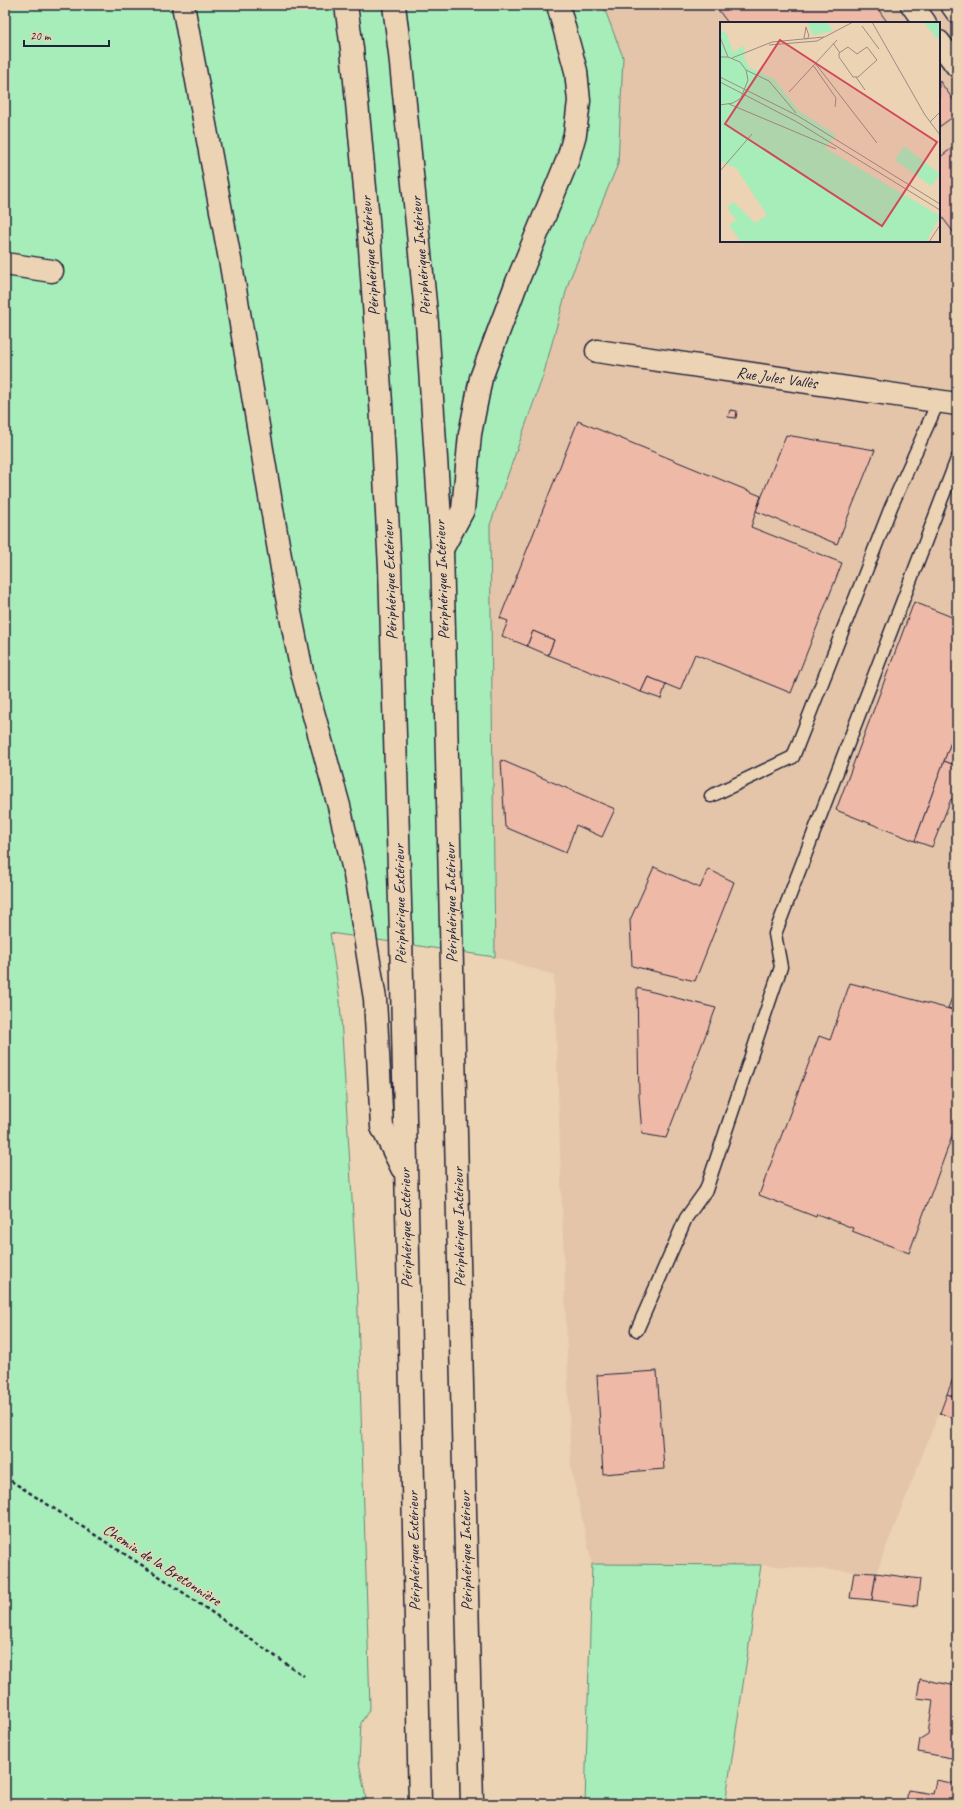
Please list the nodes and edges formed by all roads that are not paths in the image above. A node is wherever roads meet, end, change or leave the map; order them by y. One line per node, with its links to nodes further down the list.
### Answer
1 (183, 5): 18 (main road)
2 (346, 5): 18 (main road, Périphérique Extérieur)
3 (394, 5): 16 (main road, Périphérique Intérieur)
4 (558, 5): 16 (main road)
5 (912, 5): 8 (main road)
6 (952, 5): 7 (main road)
7 (957, 12)
8 (924, 22)
9 (940, 43): 10 (main road)
10 (957, 66)
11 (5, 264): 12 (main road)
12 (52, 271)
13 (598, 351): 14 (main road, Rue Jules Vallès)
14 (948, 403): 17 (lane)
15 (957, 459): 19 (lane)
16 (442, 550): 21 (main road, Périphérique Intérieur)
17 (711, 796)
18 (405, 1173): 20 (main road, Périphérique Extérieur)
19 (637, 1330)
20 (420, 1804)
21 (472, 1804)

